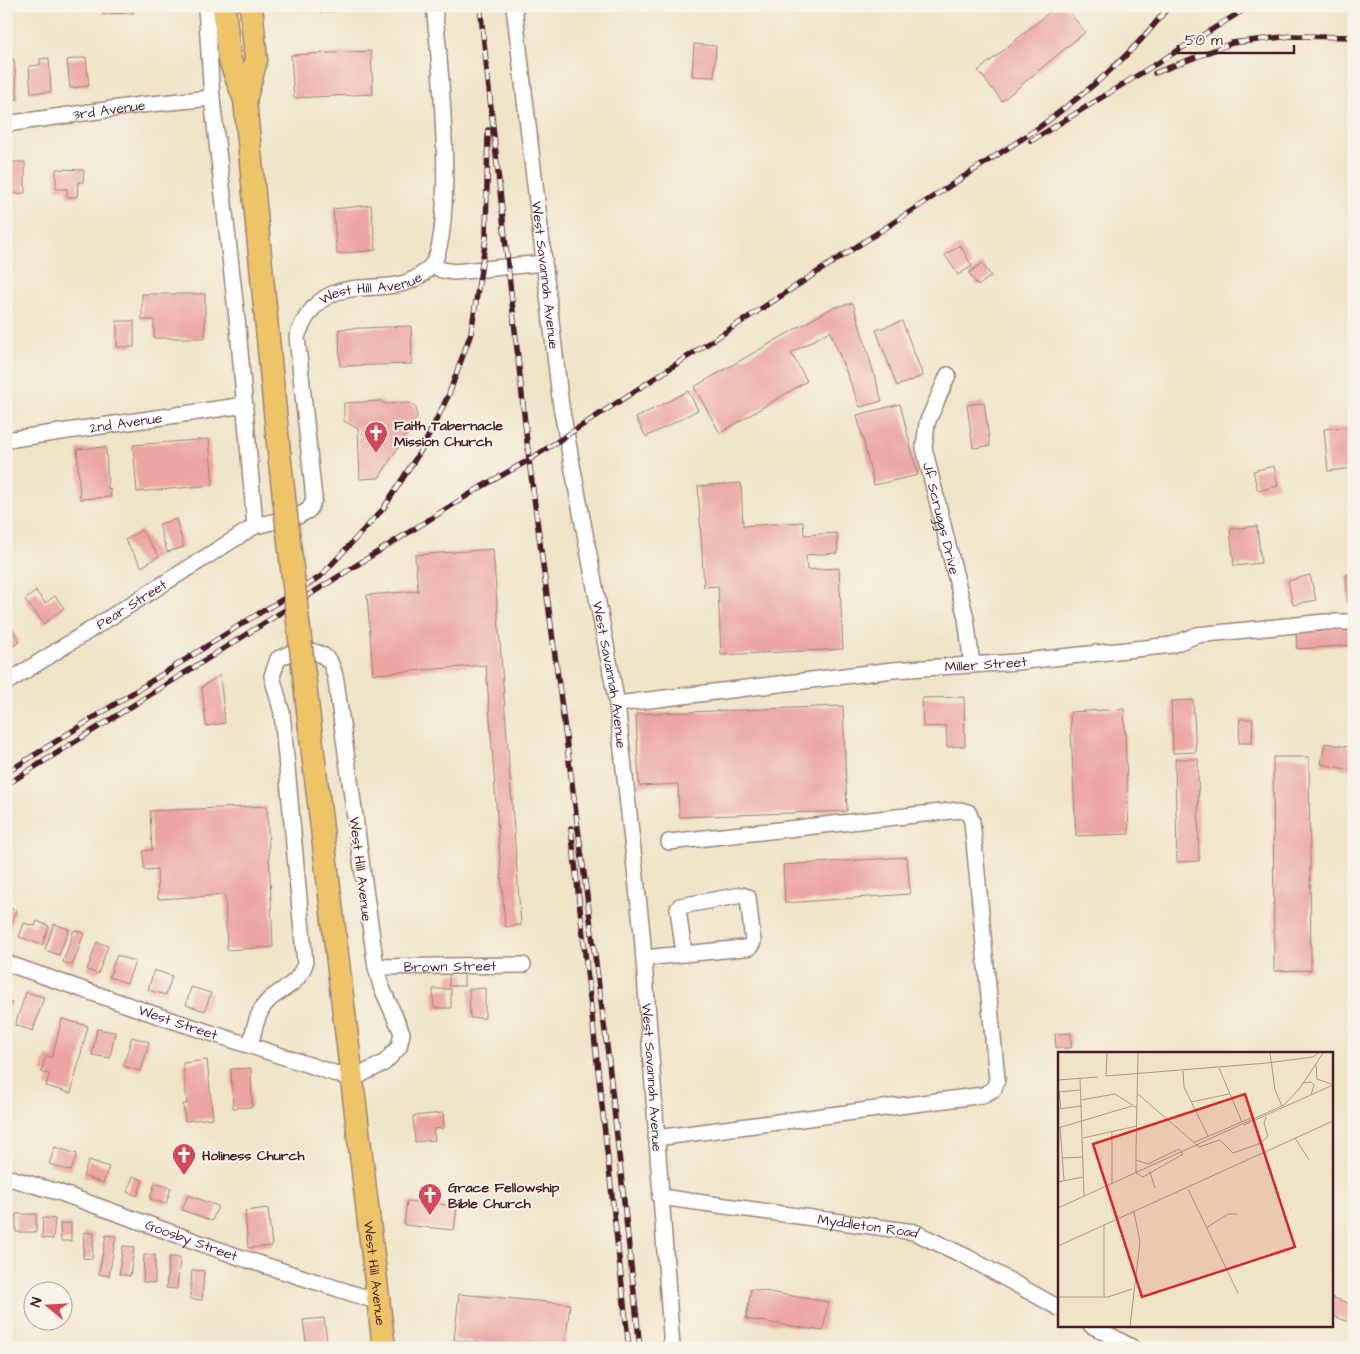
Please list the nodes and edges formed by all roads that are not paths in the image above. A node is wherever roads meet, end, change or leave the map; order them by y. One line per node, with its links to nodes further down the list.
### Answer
1 (206, 6): 6 (street)
2 (224, 6): 7 (highway, West Hill Avenue)
3 (251, 6): 7 (highway, West Hill Avenue)
4 (434, 6): 10 (street, West Hill Avenue)
5 (514, 6): 9 (street, West Savannah Avenue)
6 (212, 98): 8 (street, 3rd Avenue); 12 (street)
7 (245, 100): 26 (highway, West Hill Avenue, bridge)
8 (6, 124)
9 (543, 263): 10 (street); 18 (street, West Savannah Avenue)
10 (432, 265): 14 (street, West Hill Avenue)
11 (948, 375): 16 (street, Jf Scruggs Drive)
12 (245, 405): 13 (street, 2nd Avenue); 14 (street)
13 (6, 440)
14 (256, 526): 17 (street, Pear Street)
15 (1354, 622): 16 (street, Miller Street)
16 (972, 665): 18 (street, Miller Street)
17 (6, 683)
18 (617, 704): 21 (street, West Savannah Avenue)
19 (669, 842): 27 (street)
20 (684, 954): 20 (street); 21 (street)
21 (644, 958): 27 (street, West Savannah Avenue)
22 (6, 963): 25 (street, West Street)
23 (523, 965): 24 (street, Brown Street)
24 (376, 967): 25 (street, West Hill Avenue); 26 (street, West Hill Avenue)
25 (250, 1046): 26 (street, West Street)
26 (352, 1079): 30 (highway, West Hill Avenue)
27 (656, 1138): 29 (street, West Savannah Avenue)
28 (6, 1177): 30 (street, Goosby Street)
29 (660, 1197): 31 (street, Myddleton Road); 34 (street, West Savannah Avenue)
30 (379, 1302): 33 (highway, West Hill Avenue)
31 (1058, 1307)
32 (1093, 1326): 35 (street)
33 (384, 1348)
34 (672, 1348)
35 (1133, 1348)

